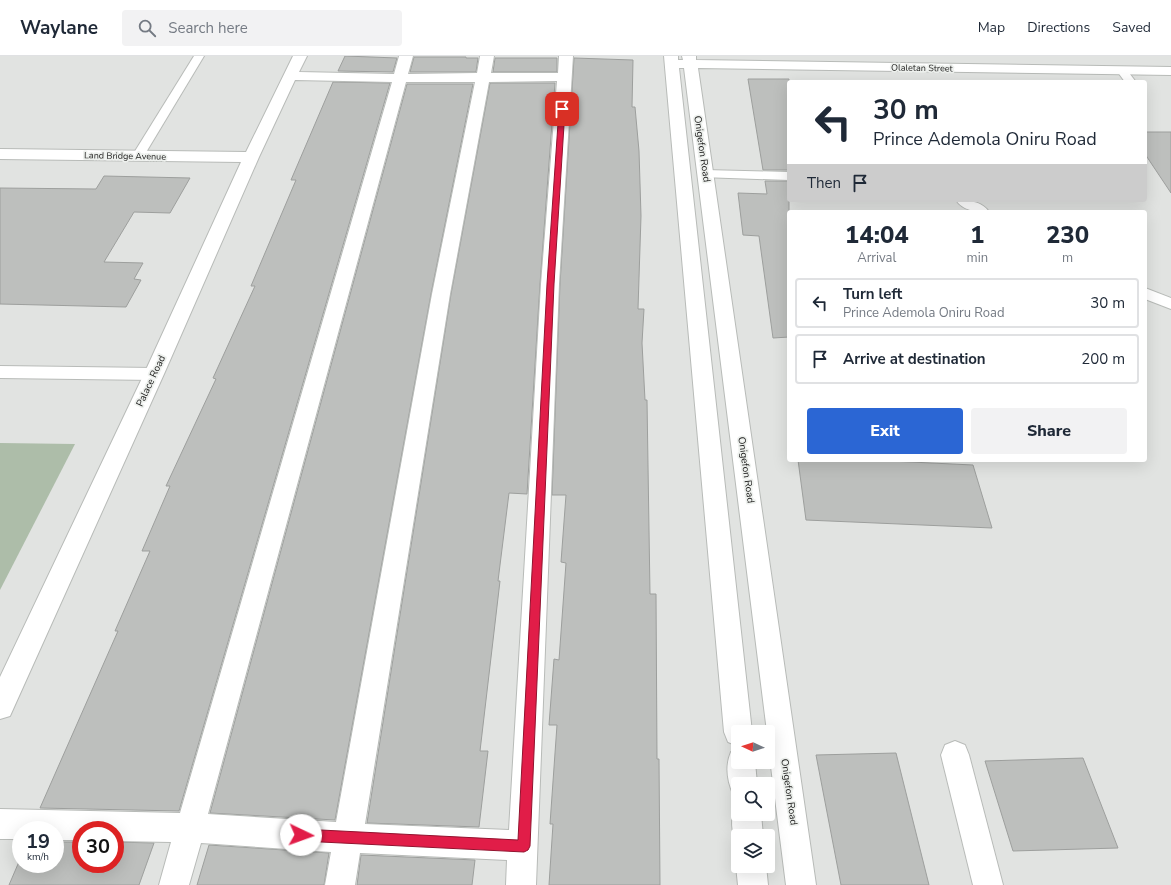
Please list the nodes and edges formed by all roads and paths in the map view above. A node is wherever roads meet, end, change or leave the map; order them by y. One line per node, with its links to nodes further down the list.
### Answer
1 (199, 56): 14 (lane)
2 (300, 56): 9 (street, Palace Road)
3 (406, 56): 11 (street)
4 (487, 56): 10 (street)
5 (681, 60): 7 (street, Olaletan Street); 16 (street, Onigefon Road); 25 (street, Onigefon Road)
6 (565, 67): 10 (street); 30 (street)
7 (1122, 70): 8 (street, Olaletan Street); 12 (lane)
8 (1171, 71)
9 (291, 76): 11 (street); 15 (street, Palace Road)
10 (483, 77): 11 (street); 29 (street)
11 (400, 78): 28 (street)
12 (1129, 80)
13 (0, 154): 14 (street, Land Bridge Avenue)
14 (138, 156): 15 (street, Land Bridge Avenue)
15 (251, 157): 23 (street, Palace Road)
16 (705, 174): 17 (lane); 36 (street, Onigefon Road)
17 (787, 176)
18 (966, 202): 19 (lane)
19 (980, 210)
20 (1147, 294): 21 (lane)
21 (1171, 304)
22 (0, 372): 23 (lane)
23 (154, 374): 24 (street, Palace Road)
24 (0, 706)
25 (737, 725)
26 (955, 755): 37 (street)
27 (0, 824): 28 (street)
28 (190, 828): 29 (street); 32 (street)
29 (349, 838): 30 (street); 33 (street)
30 (524, 846): 34 (street)
31 (752, 873): 35 (street)
32 (174, 885)
33 (340, 885)
34 (521, 885)
35 (753, 885)
36 (801, 885)
37 (988, 885)

